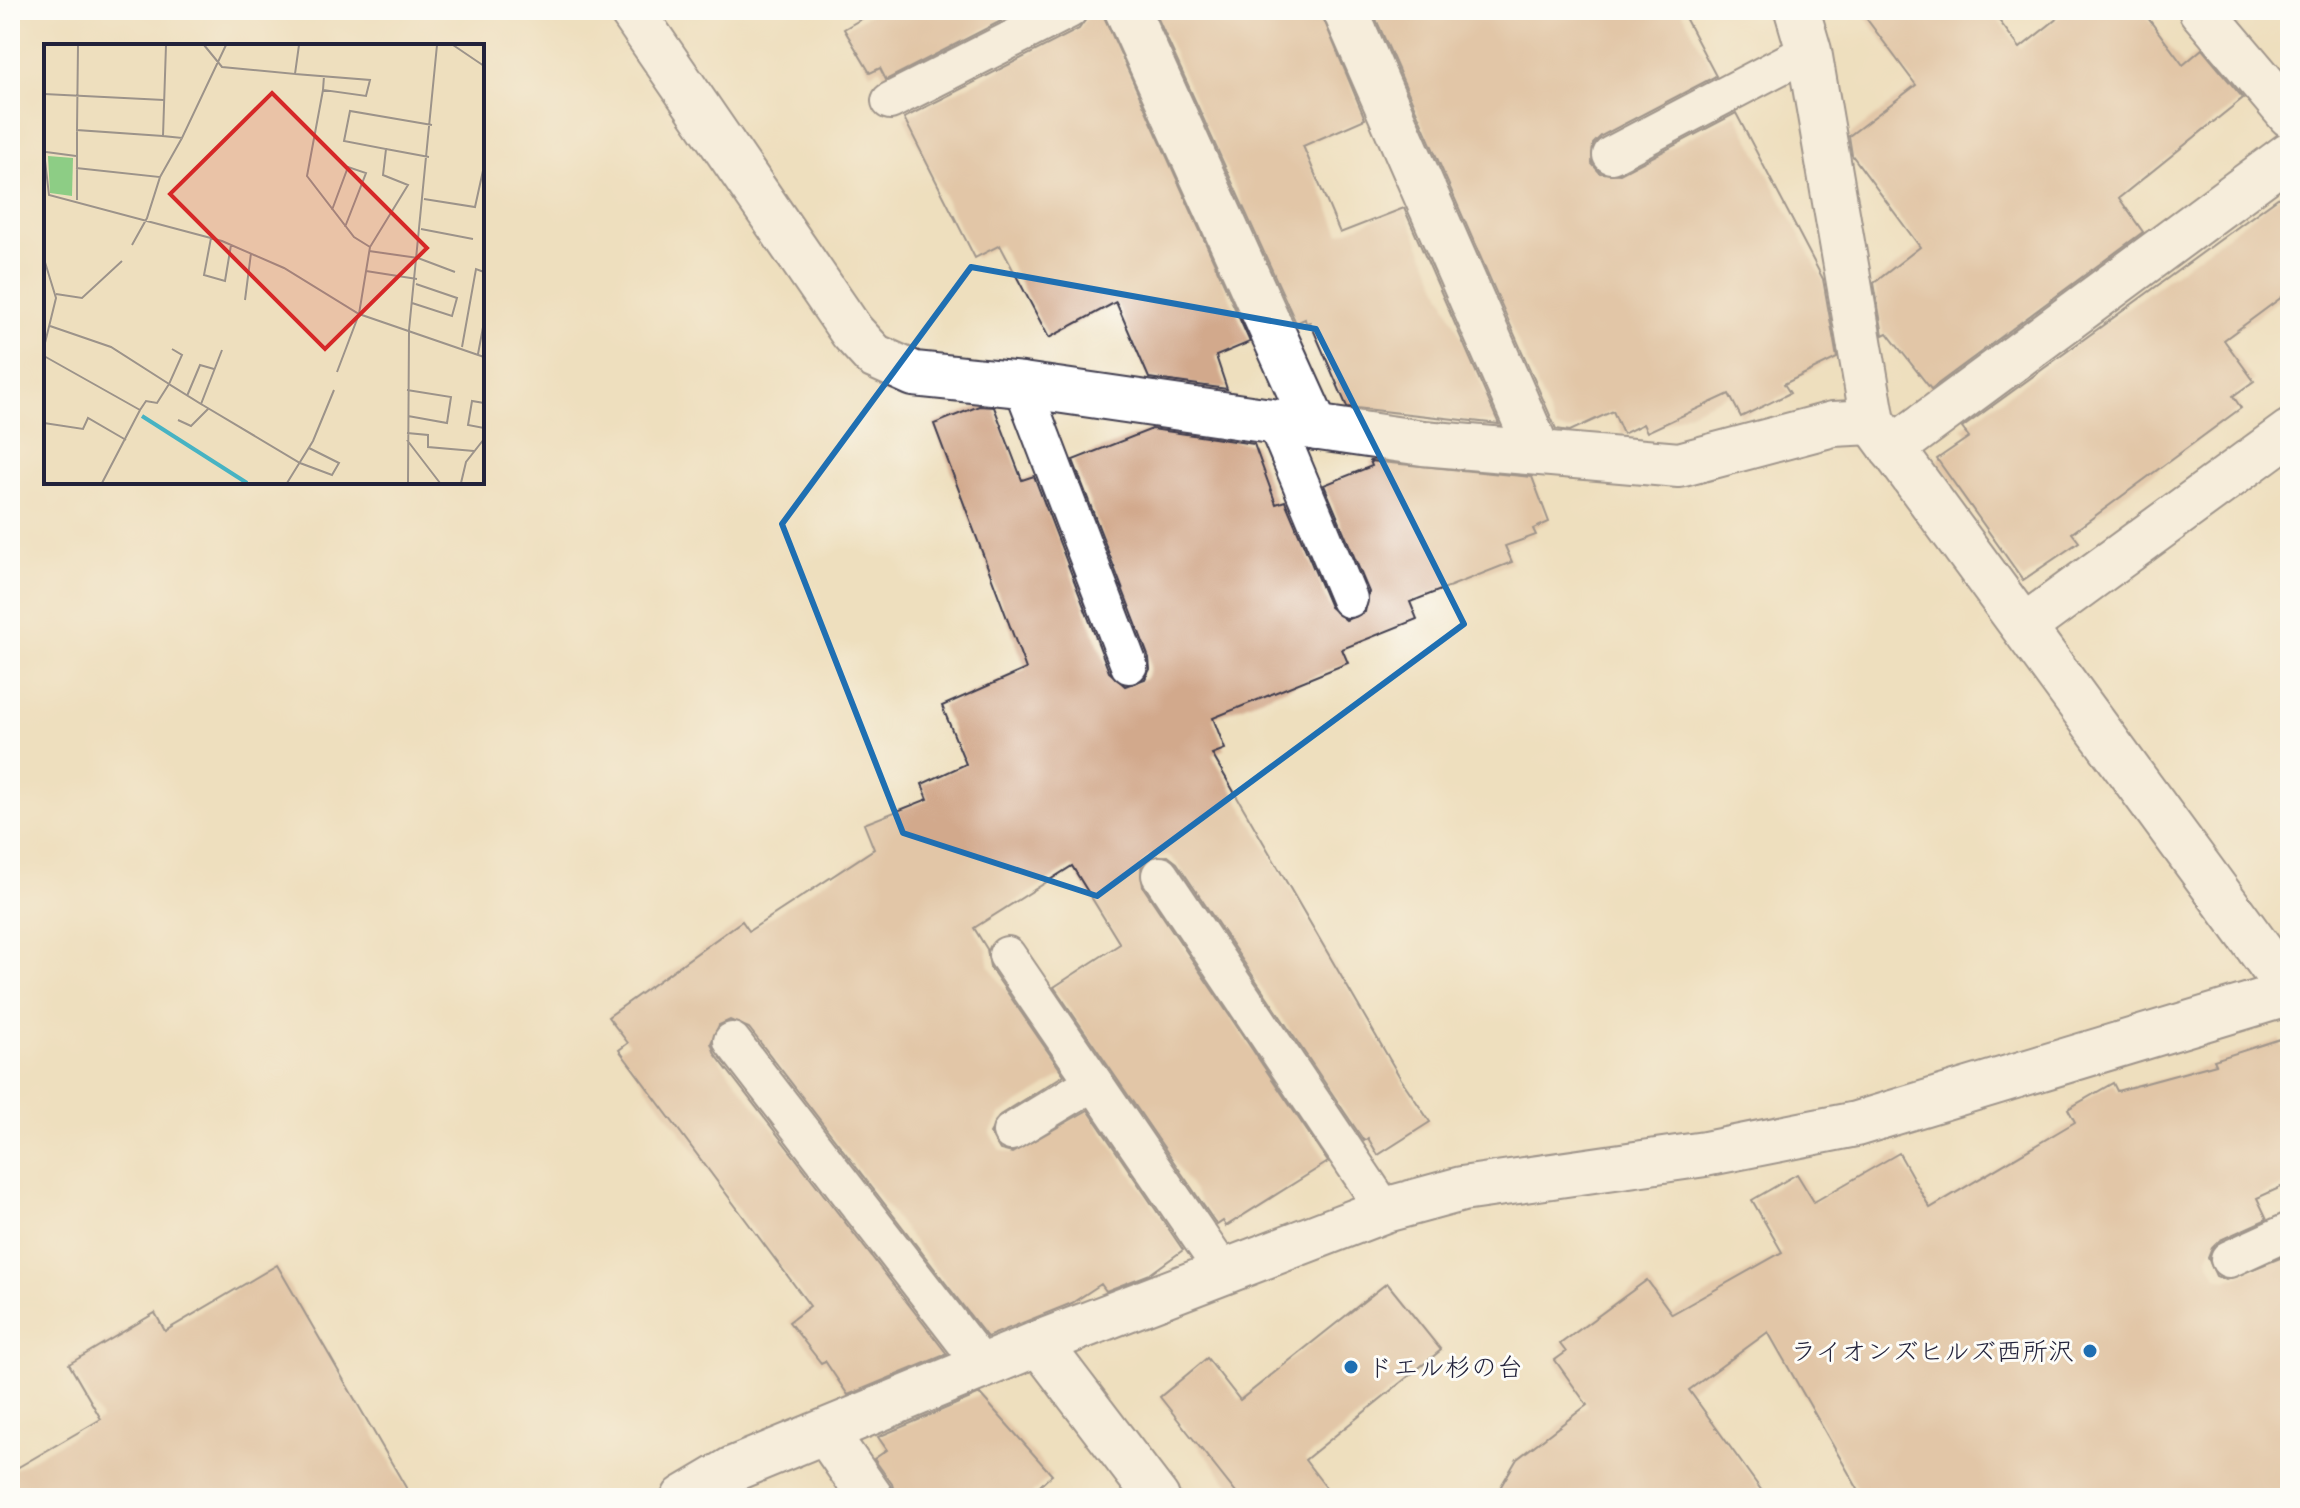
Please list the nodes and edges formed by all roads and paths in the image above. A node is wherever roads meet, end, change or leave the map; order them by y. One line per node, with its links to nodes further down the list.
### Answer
1 (631, 10): 12 (street)
2 (1069, 10): 8 (lane)
3 (1127, 10): 13 (street)
4 (1345, 10): 16 (street)
5 (1797, 10): 7 (street)
6 (2201, 10): 9 (street)
7 (1809, 51): 11 (lane); 15 (street)
8 (890, 101)
9 (2290, 115)
10 (2290, 154): 15 (street)
11 (1611, 155)
12 (1022, 385): 13 (street); 19 (lane)
13 (1296, 426): 16 (street); 17 (lane)
14 (2290, 432): 18 (street)
15 (1882, 435): 16 (street); 18 (street)
16 (1538, 451)
17 (1349, 599)
18 (2025, 626): 22 (street)
19 (1129, 665)
20 (1160, 875): 26 (lane)
21 (1007, 955): 24 (lane)
22 (2290, 992): 26 (street)
23 (732, 1041): 31 (lane)
24 (1092, 1083): 25 (lane); 29 (lane)
25 (1011, 1132)
26 (1385, 1210): 29 (street)
27 (2290, 1231): 28 (lane)
28 (2229, 1259)
29 (1225, 1274): 30 (street)
30 (1039, 1343): 31 (street); 35 (street)
31 (984, 1367): 32 (street)
32 (826, 1433): 33 (street); 34 (street)
33 (684, 1498)
34 (871, 1498)
35 (1157, 1498)

